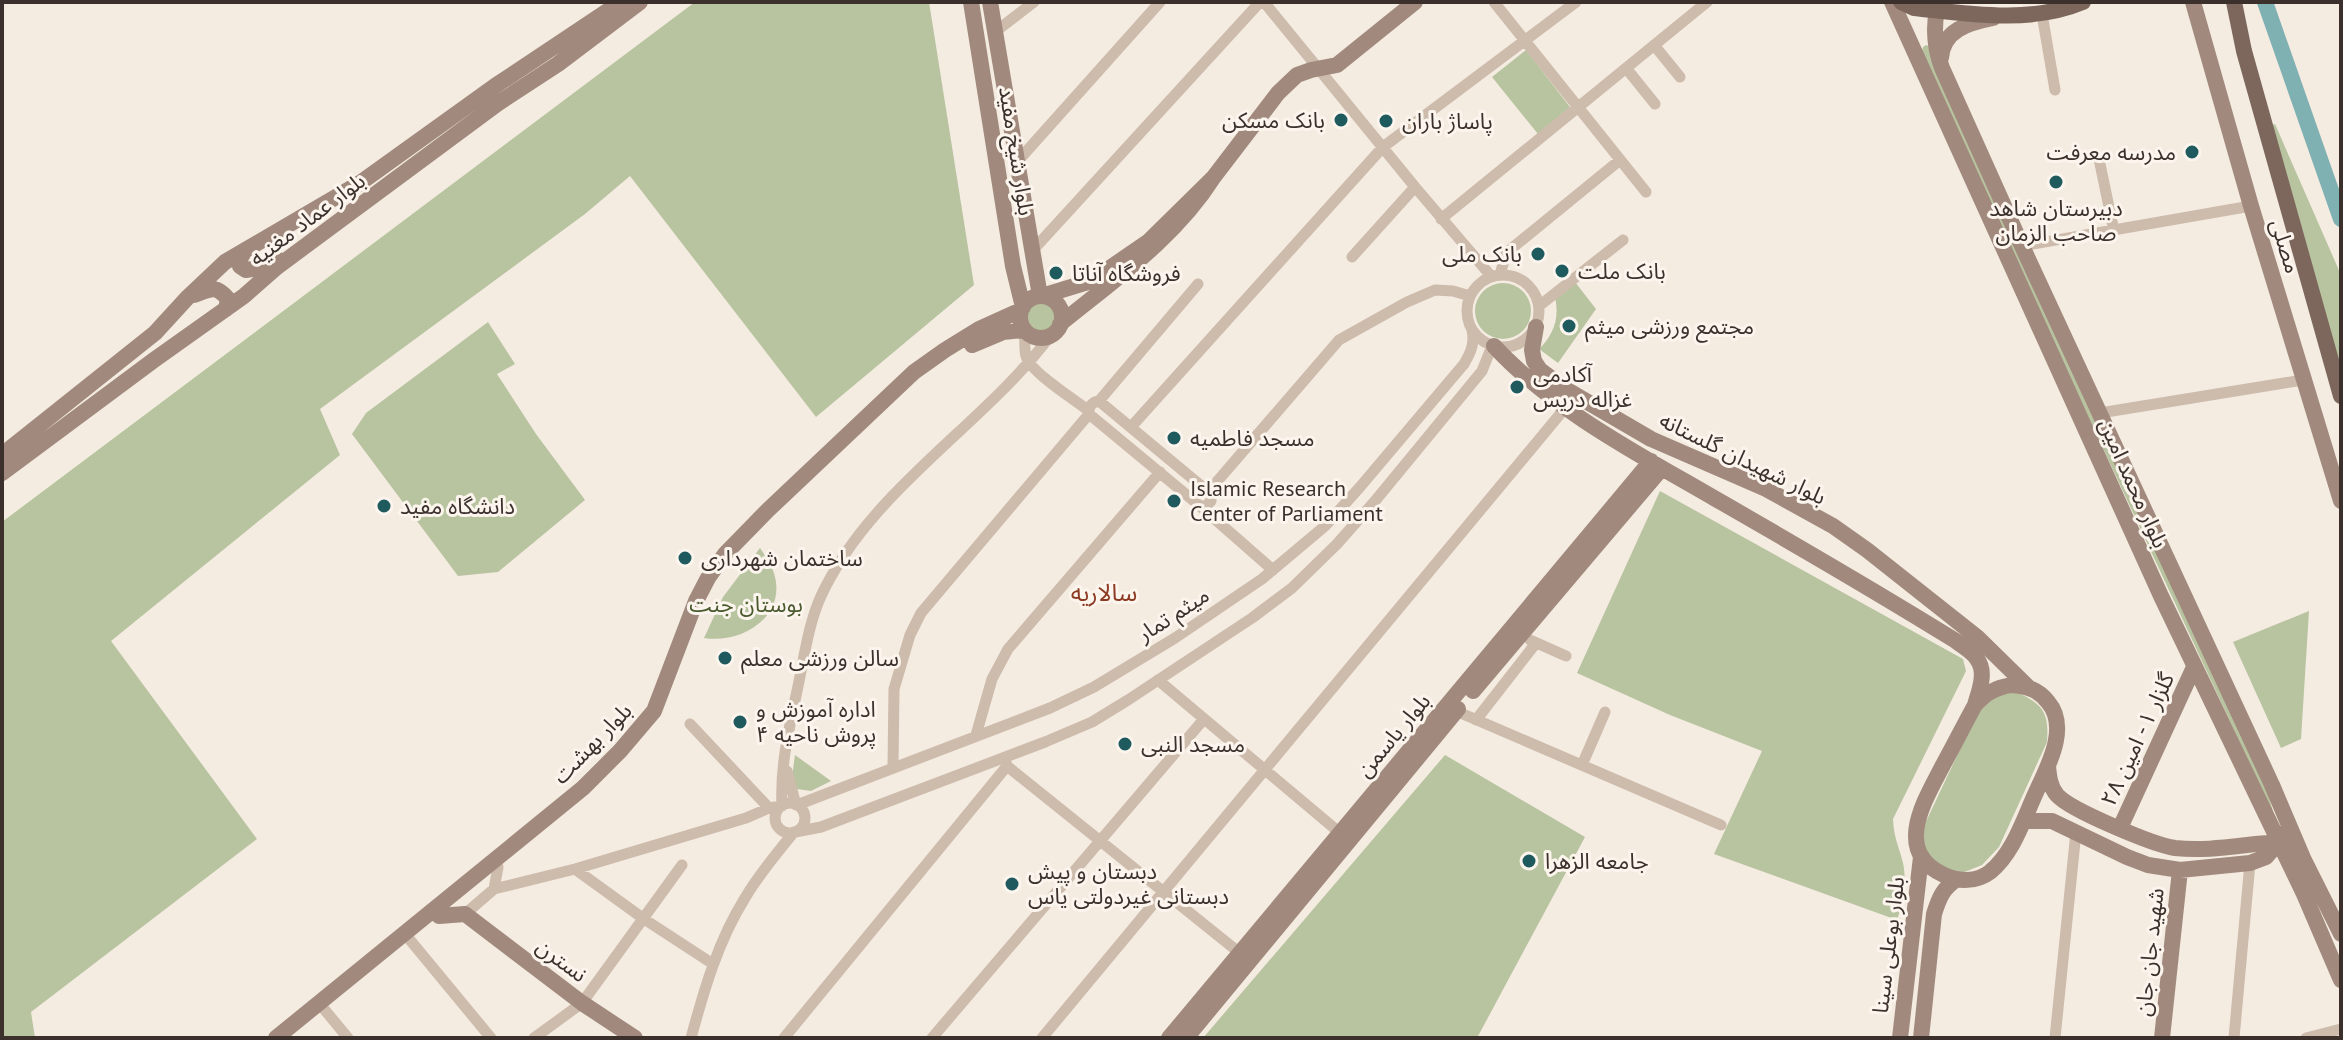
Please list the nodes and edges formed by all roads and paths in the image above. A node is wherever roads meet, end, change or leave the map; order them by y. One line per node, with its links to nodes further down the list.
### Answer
1 (621, 2): 48 (main road, بلوار عماد مغنیه)
2 (640, 2): 50 (main road, بلوار عماد مغنیه)
3 (971, 2): 58 (main road, بلوار شیخ مفید)
4 (990, 2): 23 (main road, بلوار شیخ مفید)
5 (1034, 2): 23 (street)
6 (1160, 2): 39 (street)
7 (1262, 2): 31 (street); 49 (street)
8 (1415, 2): 31 (main road)
9 (1494, 2): 24 (street)
10 (1576, 2): 24 (street)
11 (1707, 2): 26 (street)
12 (1892, 2): 27 (main road, بلوار محمد امین)
13 (1901, 2): 19 (main road)
14 (1960, 2): 20 (main road)
15 (2083, 2): 21 (main road)
16 (2193, 2): 43 (main road, مصلی)
17 (2227, 2): 28 (main road)
18 (2234, 2): 28 (main road)
19 (1936, 6): 20 (main road); 25 (main road, بلوار محمد امین)
20 (1981, 14): 22 (main road)
21 (2042, 14): 22 (main road); 33 (street)
22 (2002, 16): 30 (main road)
23 (995, 32): 39 (main road, بلوار شیخ مفید)
24 (1526, 42): 35 (street); 36 (street)
25 (1936, 43): 27 (main road); 30 (main road, بلوار محمد امین)
26 (1654, 45): 29 (street); 32 (street)
27 (1913, 49): 85 (main road, بلوار محمد امین)
28 (2244, 51): 67 (main road)
29 (1626, 68): 34 (street); 35 (street)
30 (1942, 68): 47 (main road, بلوار محمد امین)
31 (1319, 69): 36 (street); 40 (main road)
32 (1680, 77)
33 (2055, 90)
34 (1655, 104)
35 (1578, 108): 38 (street); 44 (street)
36 (1383, 147): 41 (street); 72 (street)
37 (2099, 159): 45 (street)
38 (1620, 160): 42 (street); 52 (street)
39 (1017, 162): 49 (main road, بلوار شیخ مفید)
40 (1213, 178): 54 (main road); 62 (main road)
41 (1415, 187): 44 (street); 51 (street)
42 (1646, 192)
43 (2251, 206): 45 (street); 66 (main road, مصلی)
44 (1441, 219): 52 (street)
45 (2114, 231): 47 (street)
46 (1623, 240): 57 (street)
47 (2022, 246): 71 (main road, بلوار محمد امین)
48 (245, 250): 50 (main road); 56 (main road, بلوار عماد مغنیه)
49 (1033, 250): 54 (main road, بلوار شیخ مفید)
50 (298, 252): 59 (main road, بلوار عماد مغنیه)
51 (1352, 257)
52 (1496, 276): 55 (street); 57 (street)
53 (1198, 284): 68 (street)
54 (1041, 296): 58 (main road); 62 (main road)
55 (1470, 296): 63 (street); 78 (street)
56 (188, 297): 59 (main road); 73 (main road, بلوار عماد مغنیه)
57 (1539, 306): 60 (street)
58 (1022, 308): 61 (main road); 135 (main road, بلوار بهشت)
59 (226, 309): 76 (main road, بلوار عماد مغنیه)
60 (1536, 327): 64 (street); 87 (main road, بلوار شهیدان گلستانه)
61 (1025, 330): 62 (main road); 65 (street); 118 (main road, بلوار بهشت)
62 (1056, 330): 65 (street)
63 (1472, 330): 64 (street); 81 (street, میثم تمار)
64 (1493, 346): 69 (main road, بلوار شهیدان گلستانه); 86 (street)
65 (1030, 364): 70 (street); 94 (street)
66 (2303, 380): 71 (street); 79 (main road, مصلی)
67 (2341, 396)
68 (1099, 401): 70 (street); 72 (street)
69 (1566, 407): 74 (main road, بلوار شهیدان گلستانه); 100 (street)
70 (1089, 412): 75 (street); 99 (street)
71 (2100, 413): 101 (main road, بلوار محمد امین)
72 (1131, 427): 78 (street)
73 (2, 455)
74 (1656, 465): 77 (main road, بلوار یاسمن); 88 (main road, بلوار شهیدان گلستانه)
75 (1160, 472): 80 (street); 95 (street)
76 (2, 473)
77 (1642, 482): 82 (main road, بلوار یاسمن); 89 (main road, بلوار یاسمن)
78 (1208, 492): 80 (street)
79 (2341, 501)
80 (1200, 506): 81 (street)
81 (1273, 570): 95 (street, میثم تمار)
82 (1520, 635): 83 (street); 89 (main road, بلوار یاسمن)
83 (1536, 643): 84 (street); 92 (street)
84 (1566, 656)
85 (2194, 667): 108 (main road, گلزار ۱ - امین ۲۸); 113 (main road, بلوار محمد امین)
86 (1158, 680): 91 (street); 96 (street)
87 (2028, 687): 88 (main road); 98 (main road)
88 (1975, 705): 114 (main road, بلوار بوعلی سینا)
89 (1452, 707): 92 (street); 111 (main road, بلوار یاسمن); 146 (main road, بلوار یاسمن)
90 (1605, 712): 97 (street)
91 (1204, 719): 100 (street); 112 (street)
92 (1476, 720): 97 (street)
93 (690, 724): 102 (street)
94 (789, 730): 102 (street); 103 (street)
95 (976, 735): 99 (street, میثم تمار)
96 (1006, 762): 104 (street); 112 (street); 142 (street)
97 (1582, 765): 107 (street)
98 (2048, 766): 106 (main road); 108 (main road)
99 (893, 767): 103 (street, میثم تمار)
100 (1265, 771): 111 (street); 123 (street)
101 (2272, 785): 113 (main road); 115 (main road, بلوار محمد امین)
102 (777, 806): 103 (street); 105 (street); 109 (street)
103 (799, 807): 104 (street); 109 (street)
104 (858, 812): 109 (street)
105 (746, 818): 109 (street); 119 (street)
106 (2024, 821): 110 (main road); 121 (main road)
107 (1721, 825)
108 (2120, 828): 113 (main road)
109 (788, 831): 130 (street)
110 (2076, 832): 120 (main road); 149 (street)
111 (1340, 833): 129 (main road, بلوار یاسمن)
112 (1100, 842): 123 (street); 143 (street)
113 (2279, 842): 115 (main road); 116 (main road); 131 (main road, بلوار محمد امین)
114 (1921, 857): 121 (main road); 147 (main road, بلوار بوعلی سینا)
115 (2303, 858): 127 (main road, بلوار محمد امین)
116 (2250, 863): 120 (main road); 151 (street)
117 (682, 865): 126 (street)
118 (498, 867): 122 (street); 125 (main road, بلوار بهشت)
119 (575, 869): 122 (street); 126 (street)
120 (2180, 870): 150 (main road, شهید جان جان)
121 (1957, 879): 148 (main road, بلوار بوعلی سینا)
122 (494, 889): 124 (street)
123 (1164, 892): 129 (street); 144 (street)
124 (465, 914): 125 (main road); 132 (main road, نسترن)
125 (439, 916): 128 (main road, بلوار بهشت)
126 (644, 919): 130 (street); 132 (street)
127 (2341, 934)
128 (410, 940): 133 (main road, بلوار بهشت); 138 (street)
129 (1241, 954): 145 (main road, بلوار یاسمن)
130 (713, 964): 141 (street)
131 (2341, 980)
132 (582, 1003): 139 (street); 140 (main road, نسترن)
133 (324, 1009): 136 (main road, بلوار بهشت); 137 (street)
134 (2341, 1029): 152 (street)
135 (276, 1038)
136 (288, 1038)
137 (348, 1038)
138 (491, 1038)
139 (534, 1038)
140 (635, 1038)
141 (691, 1038)
142 (784, 1038)
143 (932, 1038)
144 (1042, 1038)
145 (1169, 1038)
146 (1186, 1038)
147 (1900, 1038)
148 (1921, 1038)
149 (2055, 1038)
150 (2162, 1038)
151 (2234, 1038)
152 (2306, 1038)

